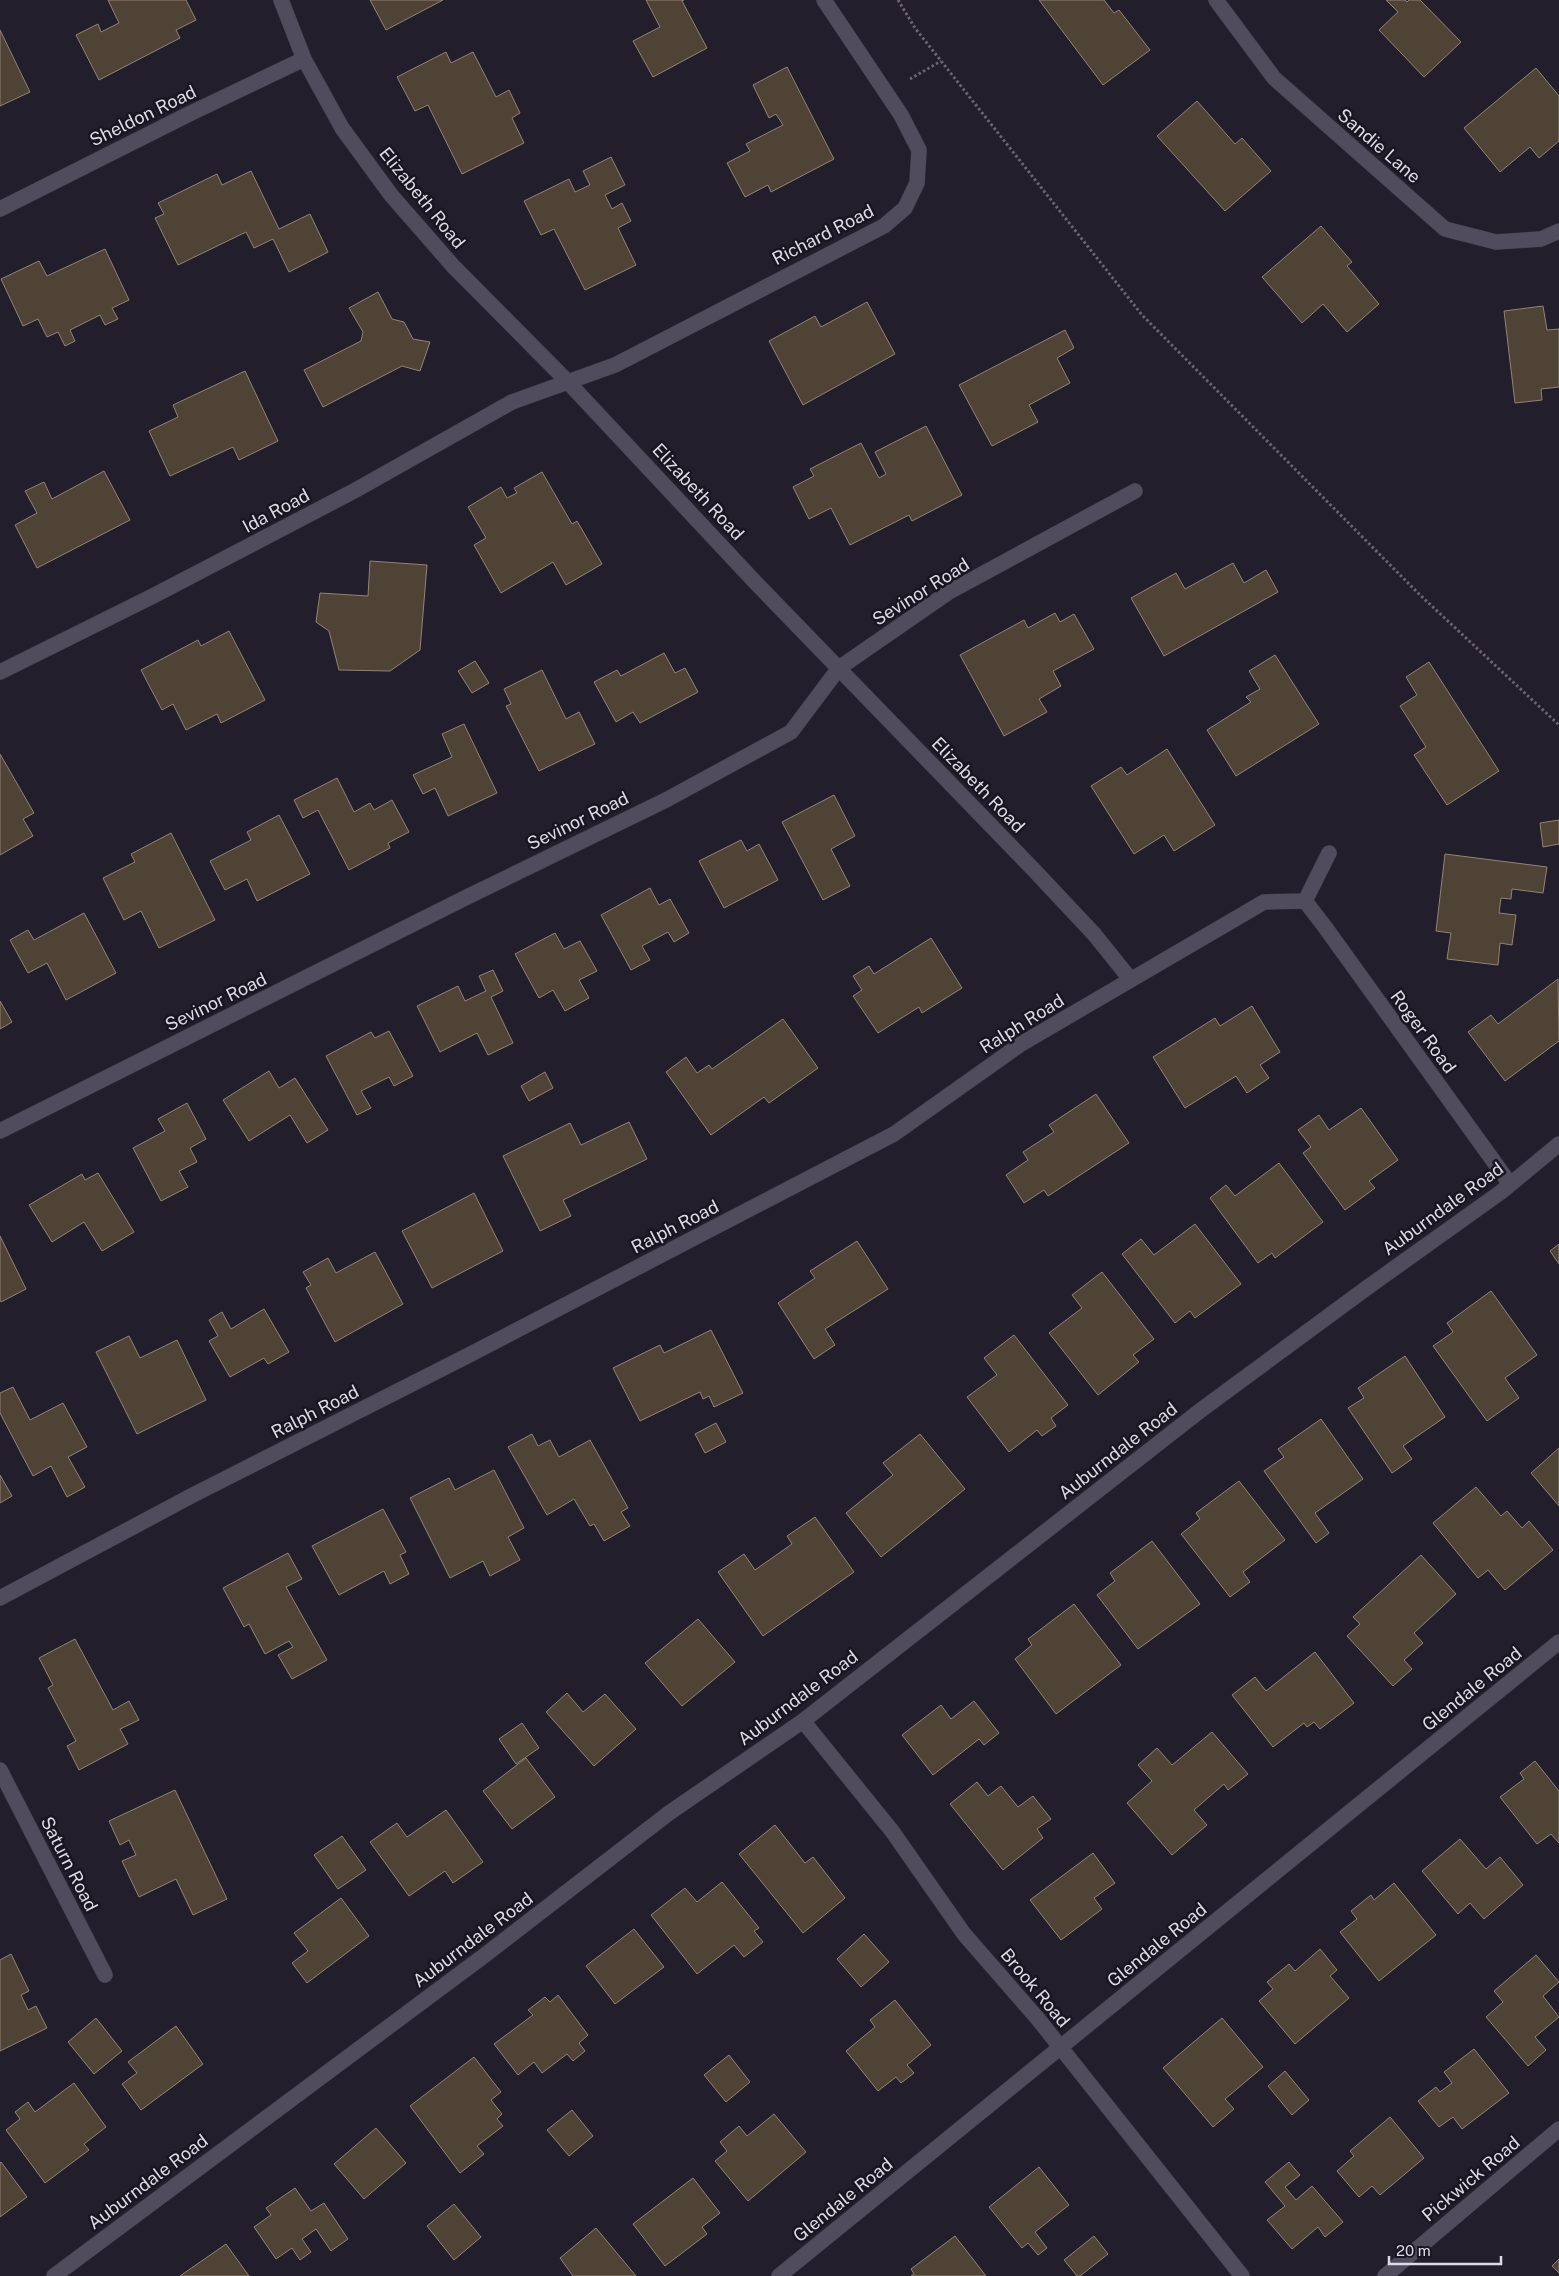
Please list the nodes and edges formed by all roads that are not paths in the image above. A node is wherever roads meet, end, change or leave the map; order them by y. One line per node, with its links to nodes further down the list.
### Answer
1 (281, 0): 4 (street, Elizabeth Road)
2 (824, 0): 7 (street, Richard Road)
3 (1216, 0): 6 (street, Sandie Lane)
4 (304, 59): 5 (street, Sheldon Road); 7 (street, Elizabeth Road)
5 (0, 209)
6 (1559, 231)
7 (568, 382): 9 (street, Elizabeth Road); 10 (street, Ida Road)
8 (1135, 491): 9 (street, Sevinor Road)
9 (840, 668): 13 (street, Elizabeth Road); 14 (street, Sevinor Road)
10 (0, 672)
11 (1329, 853): 12 (street)
12 (1305, 901): 13 (street, Ralph Road); 16 (street, Roger Road)
13 (1130, 980): 17 (street, Ralph Road)
14 (0, 1131)
15 (1559, 1144): 16 (street, Auburndale Road)
16 (1510, 1184): 19 (street, Auburndale Road)
17 (0, 1598)
18 (1559, 1642): 22 (street, Glendale Road)
19 (803, 1721): 22 (street, Brook Road); 24 (street, Auburndale Road)
20 (0, 1770): 21 (street, Saturn Road)
21 (105, 1975)
22 (1060, 2048): 25 (street, Glendale Road); 26 (street, Brook Road)
23 (1559, 2130): 27 (street, Pickwick Road)
24 (54, 2276)
25 (779, 2276)
26 (1242, 2276)
27 (1385, 2276)

